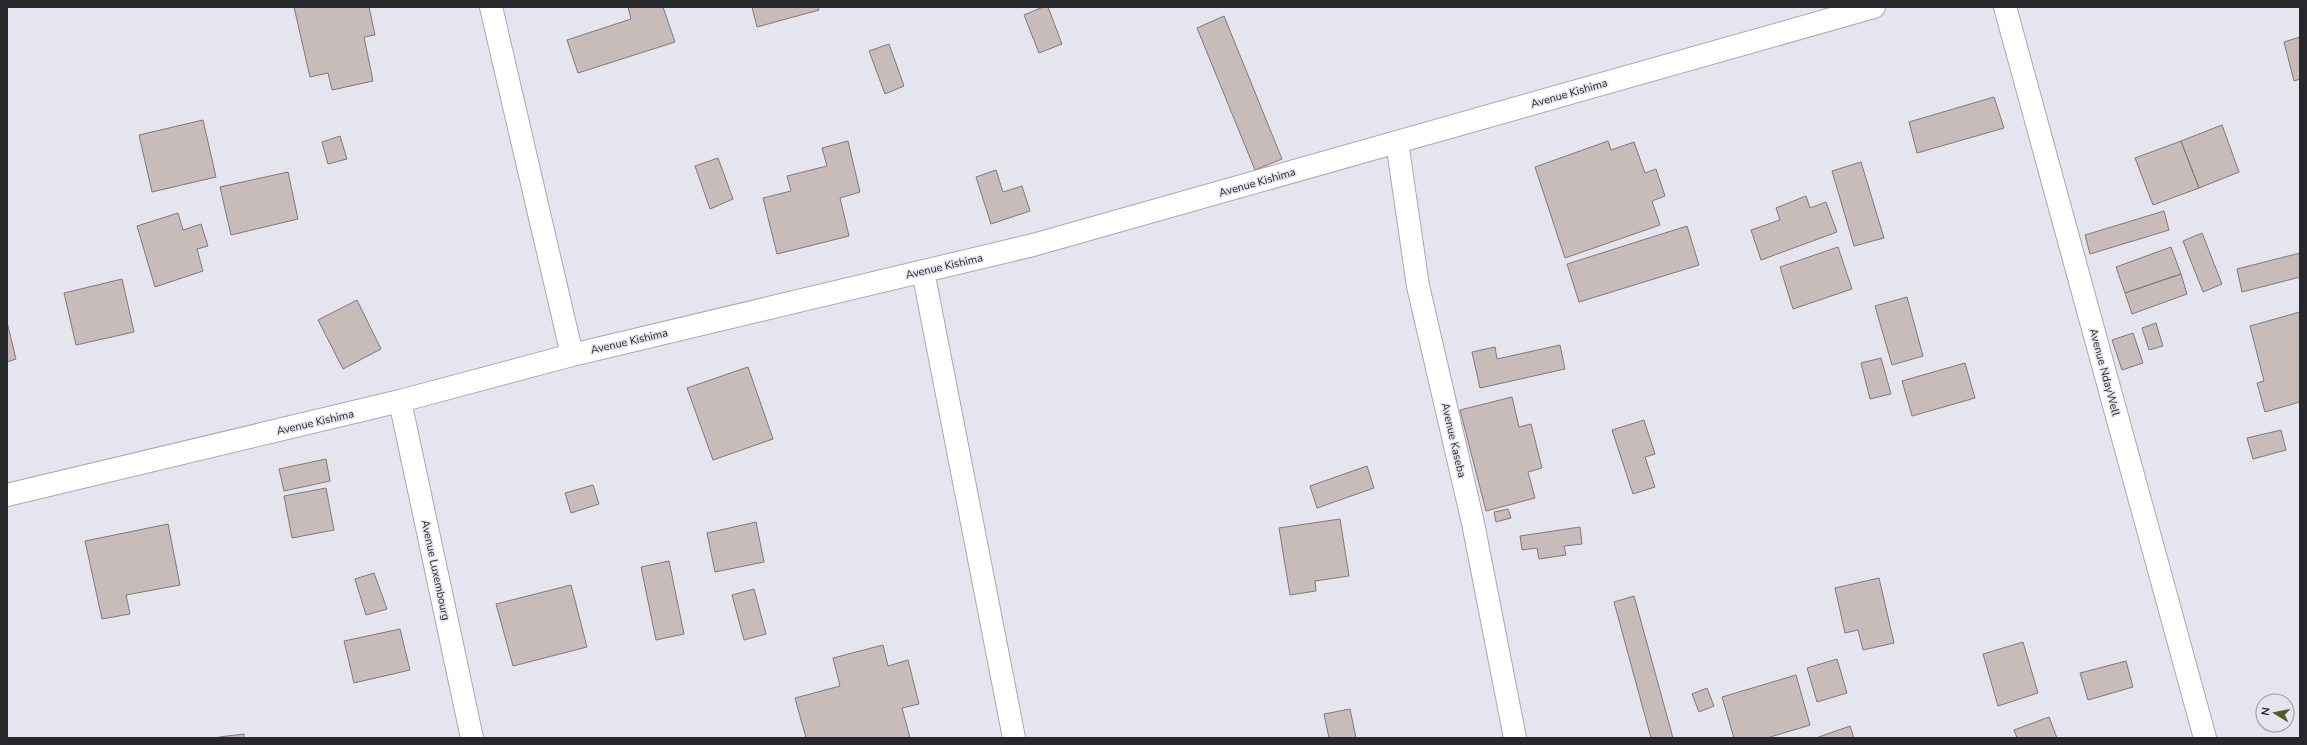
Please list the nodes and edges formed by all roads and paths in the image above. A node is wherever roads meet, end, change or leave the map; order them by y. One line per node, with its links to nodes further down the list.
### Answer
1 (491, 7): 6 (street)
2 (1874, 7): 4 (street, Avenue Kishima)
3 (2005, 7): 12 (street, Avenue NdayWell)
4 (1397, 142): 5 (street, Avenue Kishima); 11 (street, Avenue Kaseba)
5 (923, 271): 6 (street, Avenue Kishima); 10 (street)
6 (572, 355): 7 (street, Avenue Kishima)
7 (400, 401): 8 (street, Avenue Kishima); 9 (street, Avenue Luxembourg)
8 (7, 495)
9 (472, 738)
10 (1014, 738)
11 (1515, 738)
12 (2205, 738)

